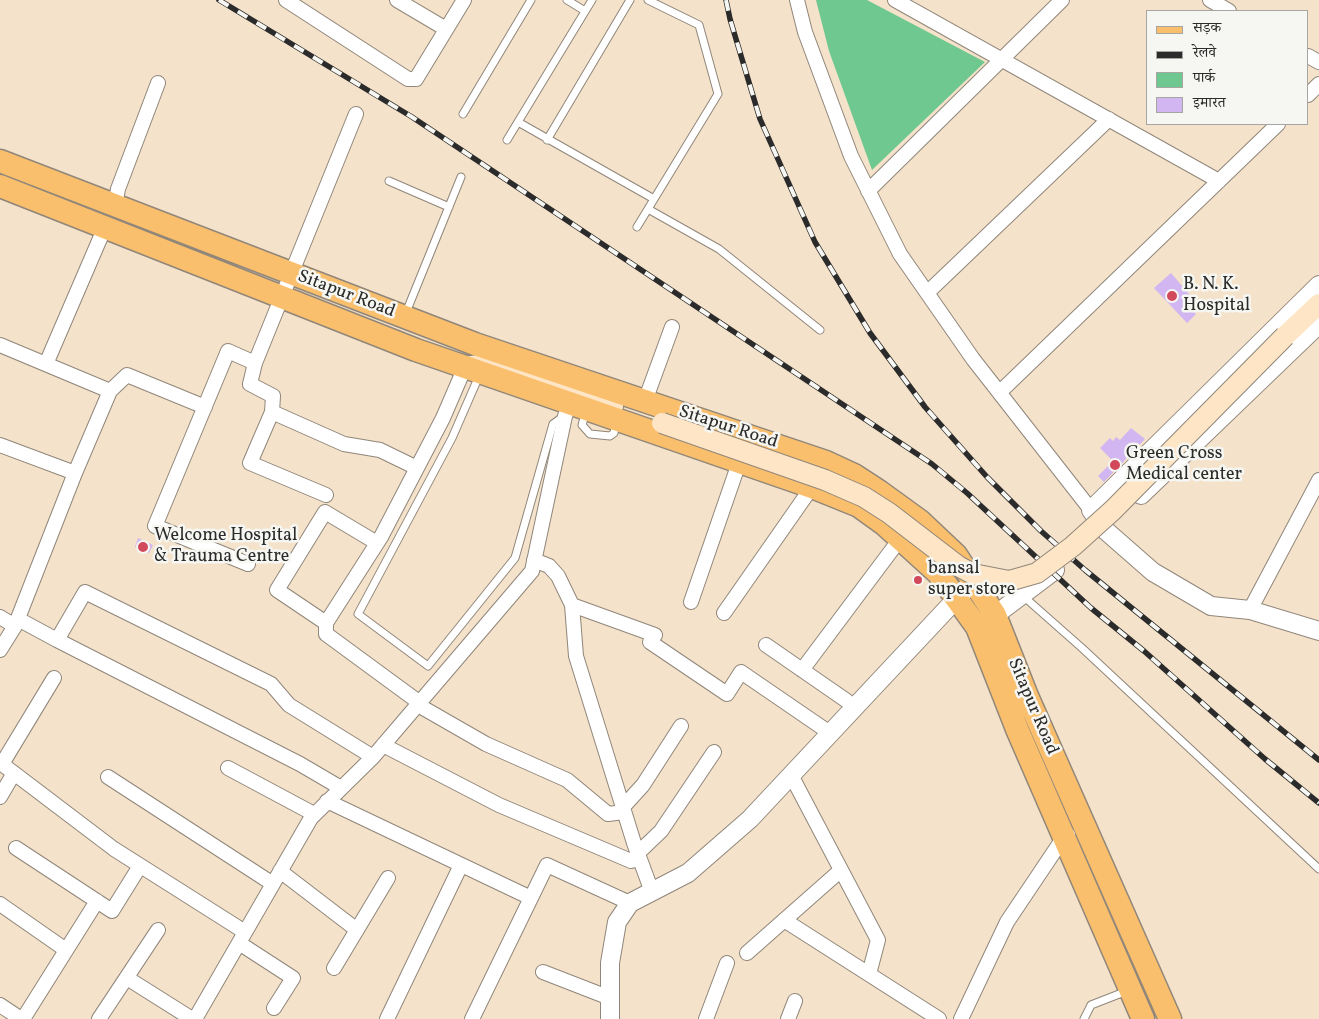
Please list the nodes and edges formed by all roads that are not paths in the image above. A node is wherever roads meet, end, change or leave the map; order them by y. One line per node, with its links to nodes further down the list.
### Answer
1 (286, 0): 15 (street)
2 (397, 0): 15 (street)
3 (464, 0): 15 (street)
4 (531, 0): 21 (lane)
5 (567, 0): 14 (lane)
6 (592, 0): 14 (lane)
7 (630, 0): 26 (lane)
8 (648, 0): 33 (lane)
9 (797, 0): 32 (street)
10 (895, 0): 16 (street)
11 (1062, 0): 16 (street)
12 (1210, 0): 13 (street)
13 (1227, 10)
14 (586, 11): 23 (lane)
15 (446, 29)
16 (1001, 59): 22 (street); 32 (street)
17 (158, 83): 34 (street)
18 (1319, 84): 19 (street)
19 (1309, 94)
20 (356, 114): 39 (street)
21 (463, 114)
22 (1109, 119): 30 (street); 41 (street)
23 (518, 122): 25 (lane); 26 (lane)
24 (1277, 125): 30 (street)
25 (507, 140)
26 (547, 140): 33 (lane)
27 (0, 161): 34 (main road, Sitapur Road)
28 (461, 178): 35 (lane)
29 (389, 181): 35 (lane)
30 (1219, 181): 54 (street)
31 (0, 186): 37 (main road, Sitapur Road)
32 (868, 191): 41 (street)
33 (654, 199): 36 (lane)
34 (115, 206): 39 (main road, Sitapur Road)
35 (449, 206): 44 (lane)
36 (648, 209): 38 (lane); 47 (lane)
37 (105, 227): 42 (main road, Sitapur Road); 51 (street)
38 (637, 227)
39 (293, 275): 42 (street); 44 (main road, Sitapur Road)
40 (1319, 285): 66 (street)
41 (927, 293): 54 (street)
42 (283, 298): 50 (street); 52 (main road, Sitapur Road)
43 (1319, 304): 52 (main road, bridge)
44 (404, 318): 48 (main road, Sitapur Road)
45 (1319, 324): 67 (street)
46 (672, 327): 55 (street)
47 (820, 330)
48 (475, 344): 52 (main road); 55 (main road, Sitapur Road)
49 (0, 345): 51 (street)
50 (256, 362): 56 (street); 58 (street)
51 (46, 364): 53 (street)
52 (478, 368): 57 (main road, Sitapur Road); 57 (lane); 61 (street)
53 (110, 391): 56 (street); 62 (street)
54 (1000, 392): 66 (street)
55 (645, 401): 72 (main road, Sitapur Road)
56 (205, 407): 71 (street)
57 (574, 410): 60 (main road, Sitapur Road); 70 (street)
58 (272, 412): 61 (street); 65 (street)
59 (0, 445): 62 (street)
60 (740, 460): 64 (main road, Sitapur Road); 75 (street)
61 (417, 468): 69 (street)
62 (75, 473): 81 (street)
63 (1319, 480): 77 (street)
64 (812, 487): 68 (main road, Sitapur Road); 78 (street)
65 (326, 495)
66 (1091, 510): 67 (street)
67 (1104, 530): 73 (street); 77 (street)
68 (900, 538): 74 (main road, Sitapur Road); 87 (street)
69 (377, 543): 82 (street); 82 (street)
70 (534, 560): 76 (street); 90 (street)
71 (248, 564)
72 (973, 581): 74 (street); 80 (main road, Sitapur Road)
73 (1022, 595): 80 (street); 111 (lane)
74 (956, 597): 80 (main road, Sitapur Road); 92 (street)
75 (691, 602)
76 (572, 605): 92 (street); 103 (street)
77 (1250, 610): 83 (street)
78 (724, 613)
79 (0, 617): 81 (street)
80 (986, 621): 105 (main road, Sitapur Road); 106 (main road, Sitapur Road)
81 (16, 622): 84 (street); 86 (street)
82 (326, 623): 90 (street)
83 (1319, 631)
84 (58, 640): 95 (street); 100 (street)
85 (766, 645): 87 (street)
86 (0, 650)
87 (802, 670): 89 (street)
88 (54, 678): 97 (street)
89 (847, 701)
90 (419, 704): 93 (street); 103 (street)
91 (681, 726): 103 (street)
92 (830, 733): 98 (street)
93 (383, 745): 95 (street); 108 (street)
94 (714, 752): 108 (street)
95 (373, 757): 100 (street)
96 (228, 768): 104 (street)
97 (14, 774): 101 (street); 110 (street)
98 (791, 775): 112 (street); 115 (street)
99 (108, 777): 113 (street)
100 (341, 788): 102 (street)
101 (0, 797)
102 (327, 801): 104 (street); 109 (street)
103 (624, 810): 108 (street)
104 (314, 814): 113 (street)
105 (1085, 825): 106 (street); 149 (main road, Sitapur Road)
106 (1064, 837): 131 (main road, Sitapur Road); 146 (street)
107 (16, 848): 117 (street)
108 (639, 856): 115 (street)
109 (461, 865): 116 (street); 141 (street)
110 (140, 866): 117 (street); 123 (street)
111 (1319, 869)
112 (841, 870): 120 (street); 129 (street)
113 (276, 877): 122 (street); 123 (street)
114 (388, 878): 122 (street)
115 (652, 892): 118 (street)
116 (531, 898): 118 (street); 142 (street)
117 (97, 901): 124 (street)
118 (630, 903): 132 (street)
119 (0, 904): 124 (street)
120 (784, 920): 125 (street); 129 (street)
121 (158, 930): 130 (street)
122 (357, 930): 127 (street)
123 (242, 938): 135 (street); 140 (street)
124 (66, 950): 137 (street)
125 (747, 953)
126 (727, 963): 143 (street)
127 (334, 968)
128 (543, 972): 132 (street)
129 (869, 974): 145 (street)
130 (127, 978): 138 (street); 139 (street)
131 (1130, 989): 147 (lane); 148 (main road, Sitapur Road)
132 (610, 998): 136 (street)
133 (795, 1001): 144 (street)
134 (0, 1005): 137 (street)
135 (274, 1008)
136 (614, 1018)
137 (22, 1019)
138 (100, 1019)
139 (192, 1019)
140 (195, 1019)
141 (387, 1019)
142 (472, 1019)
143 (706, 1019)
144 (788, 1019)
145 (940, 1019)
146 (961, 1019)
147 (1084, 1019)
148 (1143, 1019)
149 (1170, 1019)

